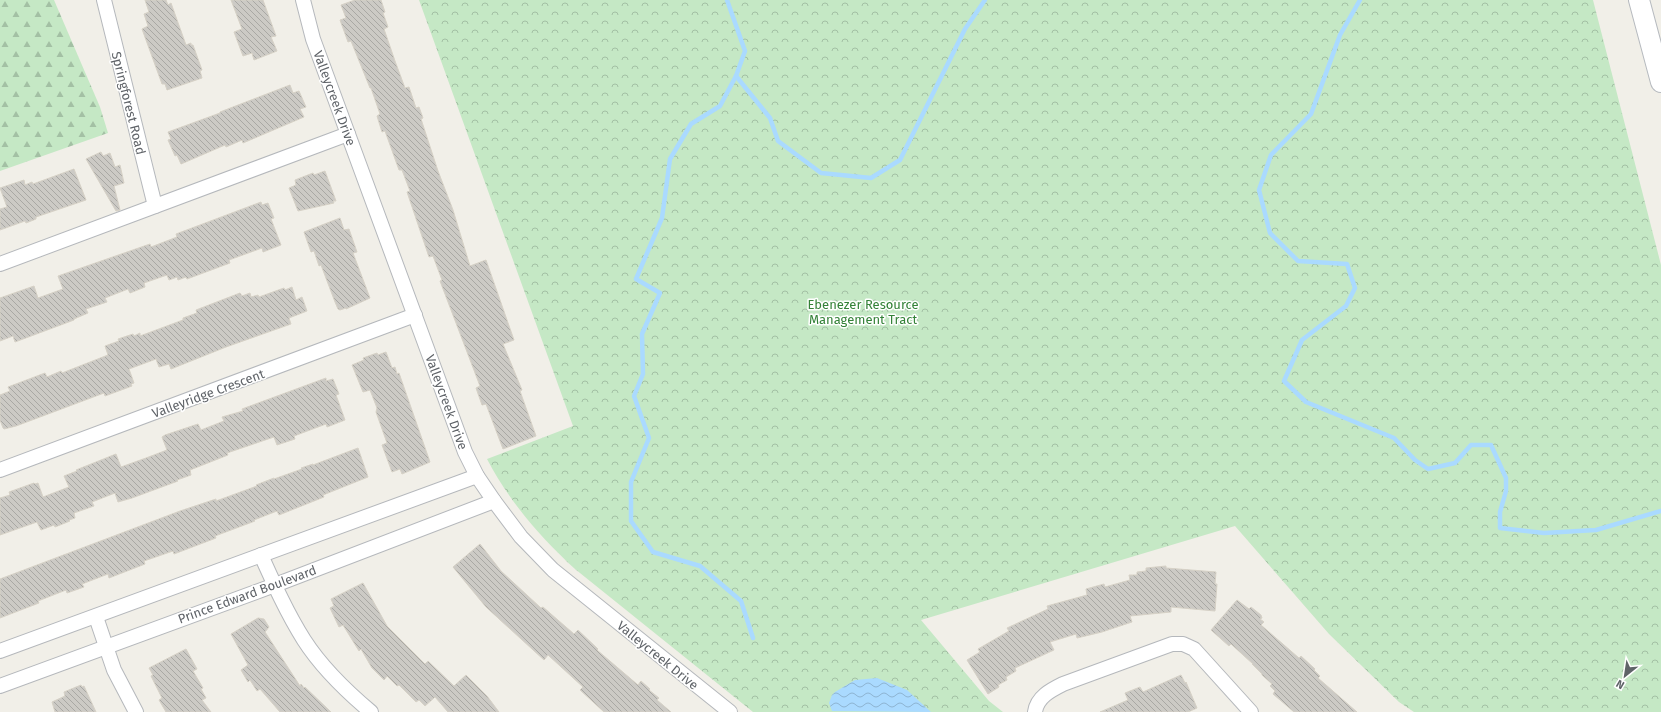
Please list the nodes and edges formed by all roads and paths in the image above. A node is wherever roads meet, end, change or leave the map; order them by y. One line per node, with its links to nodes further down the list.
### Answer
1 (104, 0): 6 (street, Springforest Road)
2 (303, 0): 5 (street, Valleycreek Drive)
3 (1639, 0): 4 (street)
4 (1661, 82)
5 (348, 134): 6 (street); 8 (street, Valleycreek Drive)
6 (155, 206): 7 (street)
7 (0, 264)
8 (415, 315): 9 (street, Valleyridge Crescent); 10 (street, Valleycreek Drive)
9 (0, 470)
10 (477, 476): 11 (street, Valleycreek Drive); 12 (street)
11 (494, 501): 13 (street, Prince Edward Boulevard); 20 (street, Valleycreek Drive)
12 (261, 555): 13 (street); 14 (street)
13 (274, 585): 15 (street, Prince Edward Boulevard); 19 (street)
14 (96, 617): 15 (street); 16 (street)
15 (106, 646): 17 (street, Prince Edward Boulevard); 18 (street)
16 (0, 651)
17 (0, 686)
18 (136, 712)
19 (371, 712)
20 (730, 712)
21 (1035, 712): 22 (street)
22 (1251, 712)

